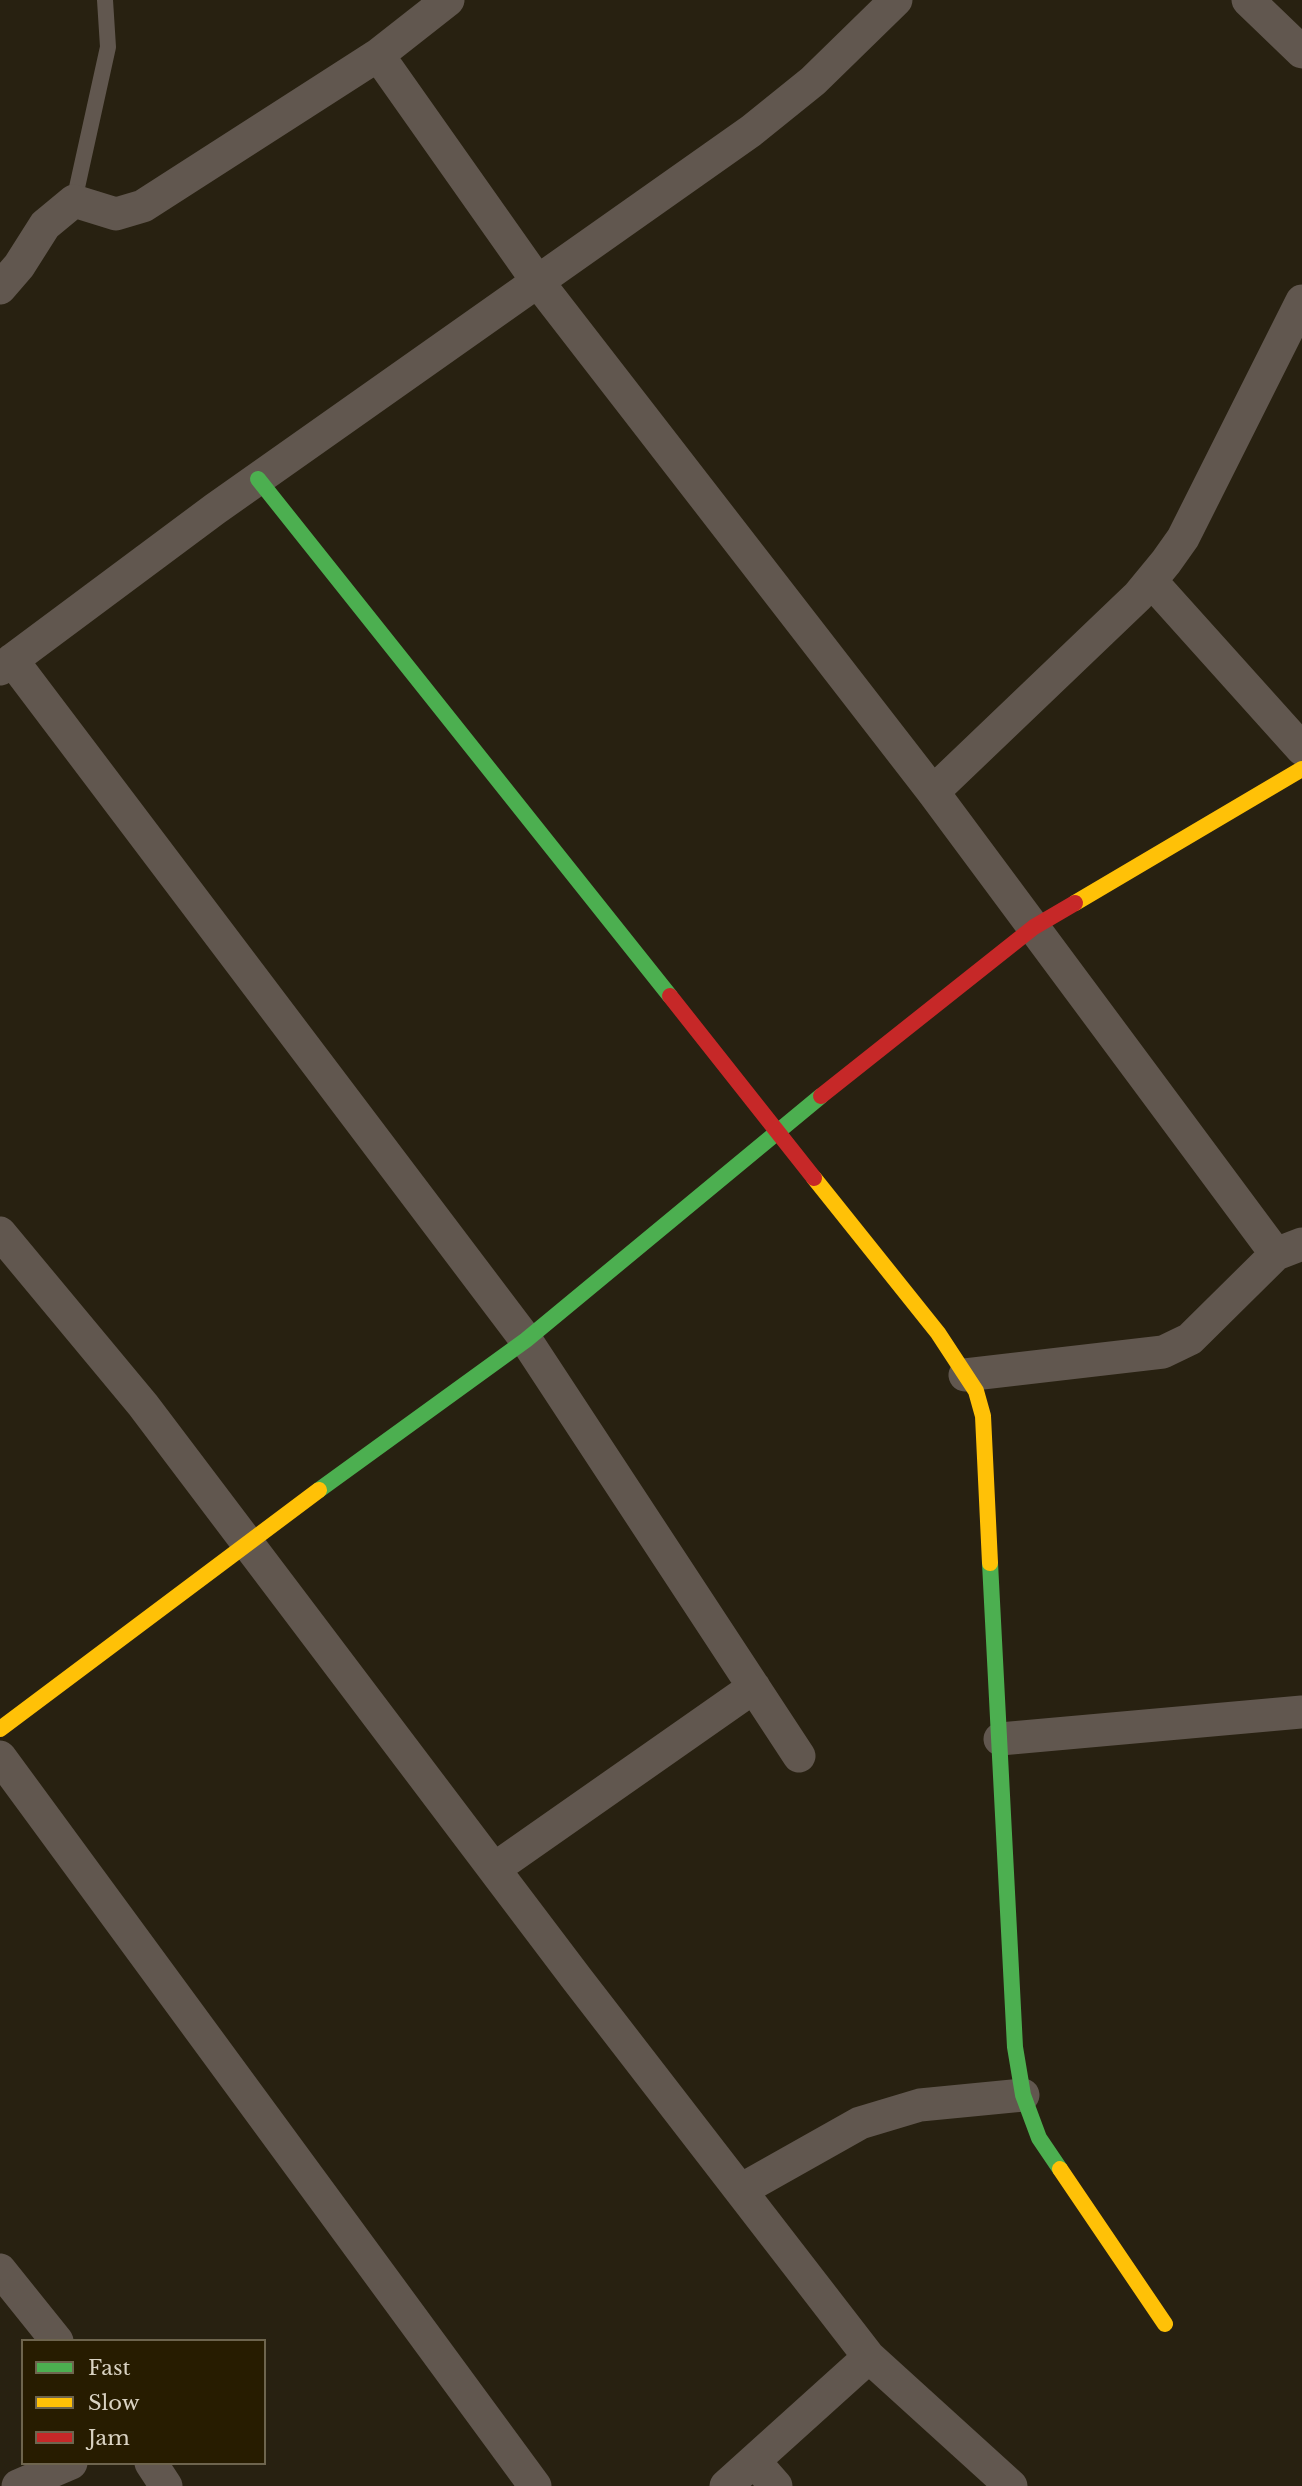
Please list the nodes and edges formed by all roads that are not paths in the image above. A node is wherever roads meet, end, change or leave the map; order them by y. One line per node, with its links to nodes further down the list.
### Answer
1 (105, 0): 9 (lane)
2 (411, 0): 6 (street)
3 (448, 0): 6 (street)
4 (896, 0): 10 (street)
5 (1248, 0): 7 (street)
6 (405, 34): 8 (street)
7 (1302, 52)
8 (378, 55): 9 (street); 10 (street)
9 (74, 201): 11 (street)
10 (538, 282): 13 (street); 17 (street)
11 (0, 288)
12 (1302, 302): 14 (street)
13 (258, 479): 15 (street); 19 (street)
14 (1151, 581): 16 (street); 17 (street)
15 (6, 665): 22 (street)
16 (1301, 767): 18 (street)
17 (933, 792): 18 (street)
18 (1034, 928): 19 (street); 21 (street)
19 (776, 1130): 22 (street); 23 (street)
20 (0, 1233): 24 (street)
21 (1289, 1249): 23 (street)
22 (526, 1340): 24 (street); 25 (street)
23 (965, 1375): 28 (street)
24 (247, 1542): 27 (street); 31 (street)
25 (754, 1687): 29 (street); 31 (street)
26 (1302, 1712): 28 (street)
27 (0, 1729)
28 (1000, 1739): 32 (street)
29 (799, 1756)
30 (0, 1757): 43 (street)
31 (494, 1868): 33 (street)
32 (1023, 2095): 33 (street); 35 (street)
33 (741, 2190): 37 (street)
34 (0, 2270): 36 (street)
35 (1165, 2325)
36 (55, 2339)
37 (869, 2357): 38 (street); 46 (street)
38 (754, 2461): 44 (street); 45 (street)
39 (66, 2465): 41 (street)
40 (152, 2465): 42 (street)
41 (18, 2486)
42 (166, 2486)
43 (535, 2486)
44 (726, 2486)
45 (776, 2486)
46 (1011, 2486)

